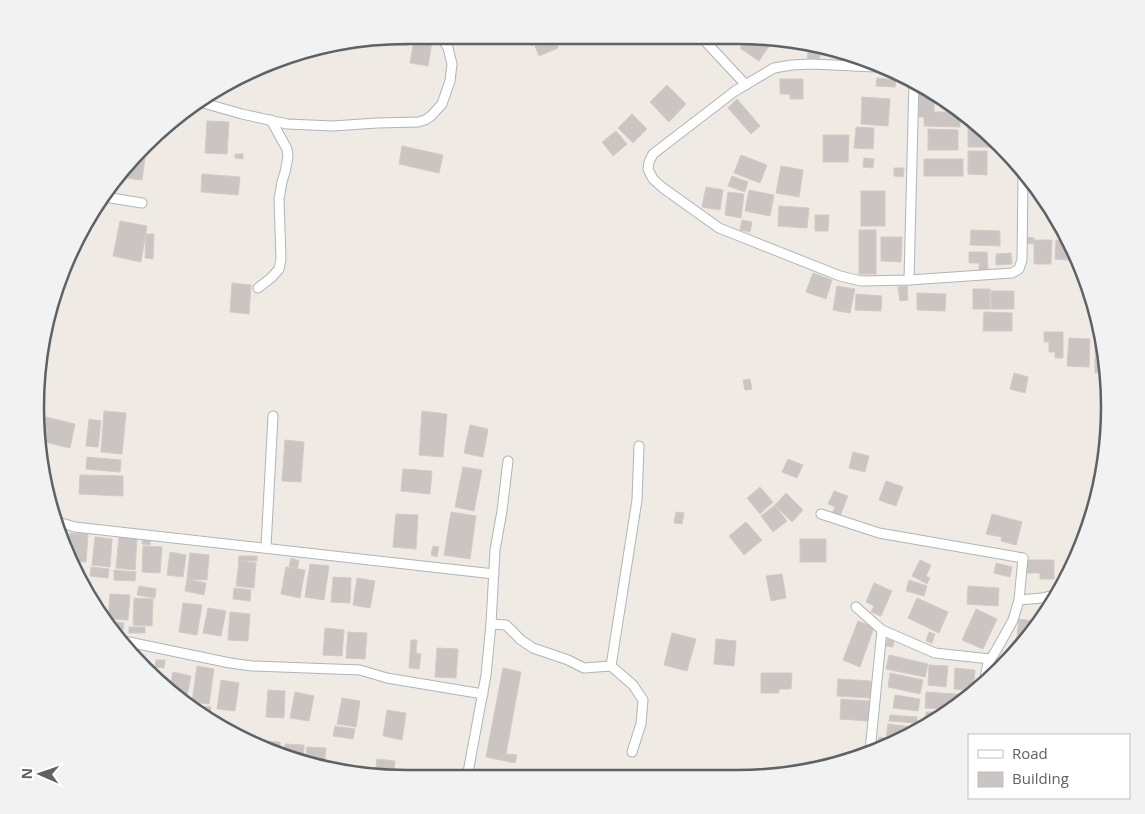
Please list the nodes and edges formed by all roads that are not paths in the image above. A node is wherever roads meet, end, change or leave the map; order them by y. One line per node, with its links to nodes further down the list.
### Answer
1 (446, 44): 7 (street)
2 (708, 44): 4 (street)
3 (865, 67): 4 (street)
4 (746, 85): 11 (street)
5 (914, 89): 11 (street)
6 (206, 105): 7 (street)
7 (271, 120): 12 (street)
8 (1025, 184): 11 (street)
9 (110, 198): 10 (street)
10 (142, 203)
11 (909, 280)
12 (258, 288)
13 (273, 416): 18 (street)
14 (639, 446): 27 (street)
15 (508, 461): 19 (street)
16 (821, 514): 21 (street)
17 (63, 523): 18 (street)
18 (266, 548): 19 (street)
19 (494, 574): 23 (street)
20 (1048, 596): 21 (street)
21 (1019, 600): 26 (street)
22 (856, 607): 24 (street)
23 (491, 624): 27 (street); 29 (street)
24 (882, 630): 26 (street); 30 (street)
25 (130, 642): 29 (street)
26 (990, 659): 28 (street)
27 (611, 666): 31 (street)
28 (985, 673)
29 (483, 694): 32 (street)
30 (870, 745)
31 (632, 752)
32 (469, 770)

